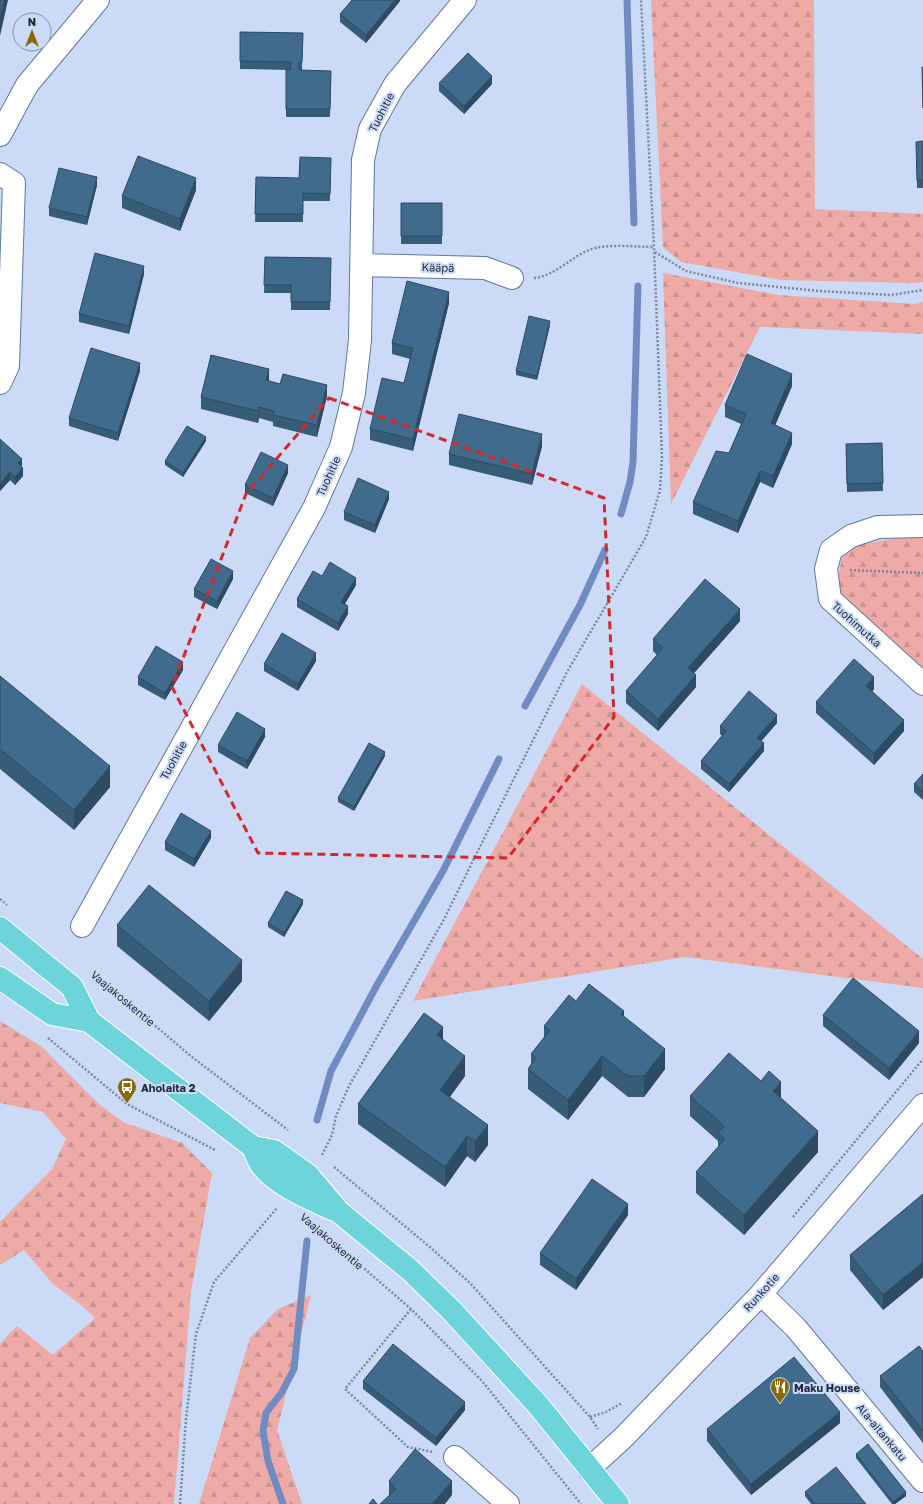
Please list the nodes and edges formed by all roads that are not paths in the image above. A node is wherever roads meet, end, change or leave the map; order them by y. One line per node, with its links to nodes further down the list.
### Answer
1 (98, 0): 3 (street)
2 (465, 0): 5 (street, Tuohitie)
3 (0, 134)
4 (0, 174): 7 (street)
5 (362, 265): 6 (street, Kääpä); 10 (street, Tuohitie)
6 (512, 278)
7 (0, 383)
8 (923, 526): 9 (street, Tuohimutka)
9 (923, 684)
10 (82, 926)
11 (0, 928): 13 (main road)
12 (0, 978): 13 (main road)
13 (88, 1021): 17 (main road)
14 (923, 1105): 15 (street, Runkotie)
15 (761, 1294): 17 (street, Runkotie); 18 (street, Ala-aitankatu)
16 (455, 1457): 19 (street)
17 (589, 1469): 20 (main road); 21 (main road)
18 (923, 1481)
19 (508, 1504)
20 (603, 1504)
21 (618, 1504)

